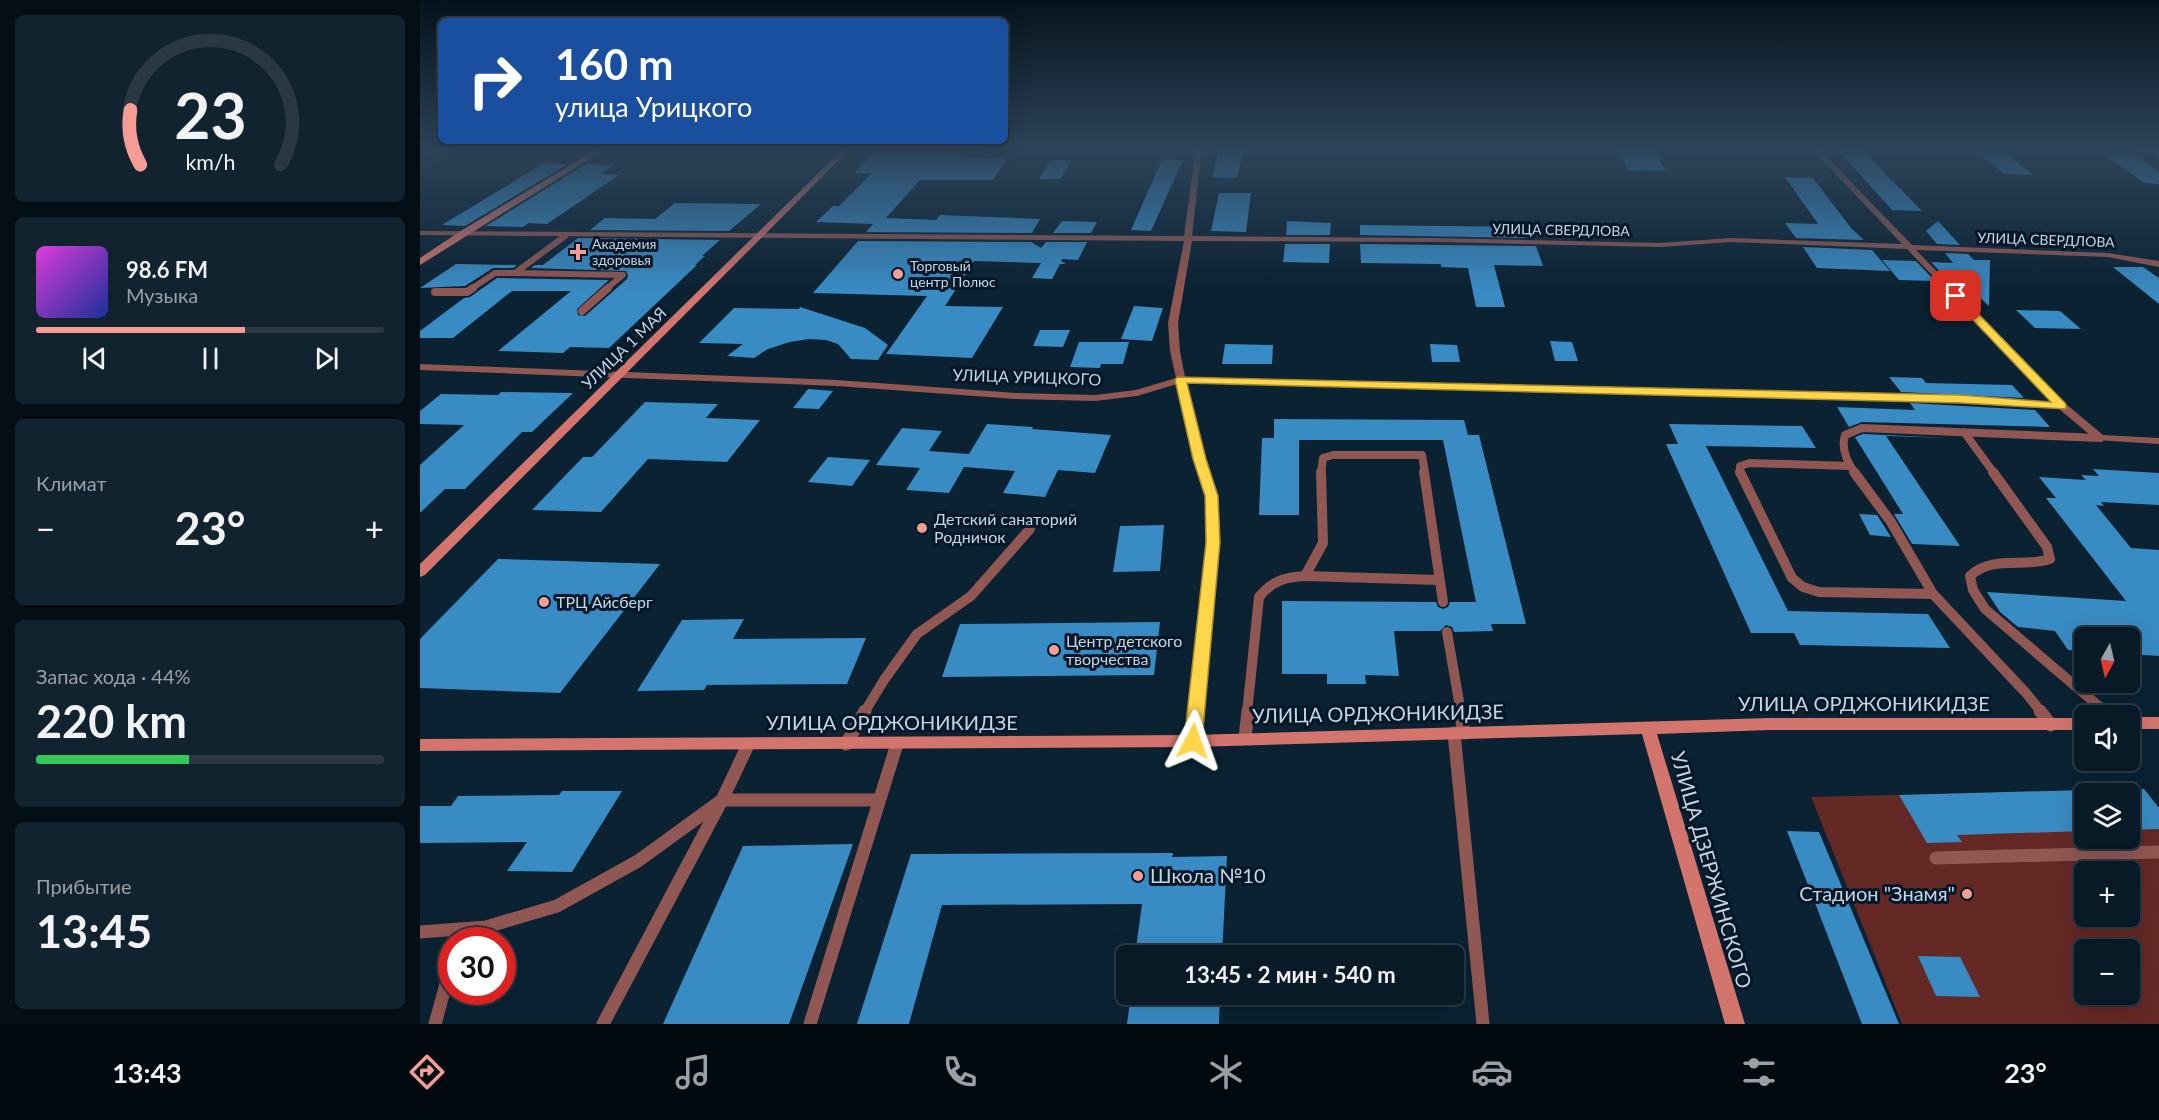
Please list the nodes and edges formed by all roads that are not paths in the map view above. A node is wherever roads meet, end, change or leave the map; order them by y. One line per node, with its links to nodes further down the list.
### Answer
1 (527, 195): 6 (main road)
2 (802, 195): 7 (main road, УЛИЦА 1 МАЯ)
3 (1193, 195): 9 (street)
4 (1858, 195): 10 (street)
5 (420, 233): 6 (street, УЛИЦА СВЕРДЛОВА)
6 (462, 234): 8 (street, УЛИЦА СВЕРДЛОВА); 11 (main road)
7 (762, 235): 8 (street, УЛИЦА СВЕРДЛОВА); 9 (street, УЛИЦА СВЕРДЛОВА); 17 (main road, УЛИЦА 1 МАЯ)
8 (565, 236): 13 (lane)
9 (1188, 239): 10 (street, УЛИЦА СВЕРДЛОВА); 18 (street)
10 (1910, 249): 12 (street, УЛИЦА СВЕРДЛОВА); 19 (street)
11 (420, 262)
12 (2159, 264)
13 (515, 273): 14 (lane); 15 (lane)
14 (435, 292)
15 (582, 311)
16 (420, 367): 17 (street, УЛИЦА УРИЦКОГО)
17 (616, 376): 18 (street, УЛИЦА УРИЦКОГО); 25 (main road, УЛИЦА 1 МАЯ)
18 (1181, 380): 19 (street, УЛИЦА УРИЦКОГО); 39 (street)
19 (2062, 406): 21 (street)
20 (1964, 432): 21 (lane); 23 (lane); 31 (lane)
21 (2100, 438): 22 (street)
22 (2159, 441)
23 (1851, 465): 28 (lane); 28 (lane)
24 (1030, 529): 40 (lane)
25 (420, 572)
26 (1305, 576): 27 (lane); 27 (lane); 38 (lane)
27 (1439, 580): 29 (lane)
28 (1933, 594): 35 (lane)
29 (1443, 602)
30 (1448, 632): 37 (lane)
31 (2098, 705)
32 (2140, 723): 33 (main road)
33 (2159, 723)
34 (2074, 724): 35 (main road, УЛИЦА ОРДЖОНИКИДЗЕ)
35 (2051, 725): 36 (main road, УЛИЦА ОРДЖОНИКИДЗЕ)
36 (1648, 728): 37 (main road, УЛИЦА ОРДЖОНИКИДЗЕ); 56 (main road, УЛИЦА ДЗЕРЖИНСКОГО)
37 (1459, 733): 38 (main road, УЛИЦА ОРДЖОНИКИДЗЕ); 55 (lane)
38 (1245, 738): 39 (main road, УЛИЦА ОРДЖОНИКИДЗЕ)
39 (1193, 741): 41 (main road, УЛИЦА ОРДЖОНИКИДЗЕ)
40 (846, 744): 41 (main road, УЛИЦА ОРДЖОНИКИДЗЕ); 43 (main road, УЛИЦА ОРДЖОНИКИДЗЕ)
41 (897, 744): 45 (lane)
42 (420, 745): 43 (main road, УЛИЦА ОРДЖОНИКИДЗЕ)
43 (748, 745): 44 (lane)
44 (722, 800): 45 (lane); 48 (lane); 53 (lane)
45 (879, 800): 54 (lane)
46 (2159, 852): 47 (lane)
47 (1936, 858)
48 (486, 927)
49 (438, 931): 50 (lane)
50 (420, 932)
51 (440, 1005): 52 (lane)
52 (435, 1024)
53 (603, 1024)
54 (810, 1024)
55 (1483, 1024)
56 (1735, 1024)

